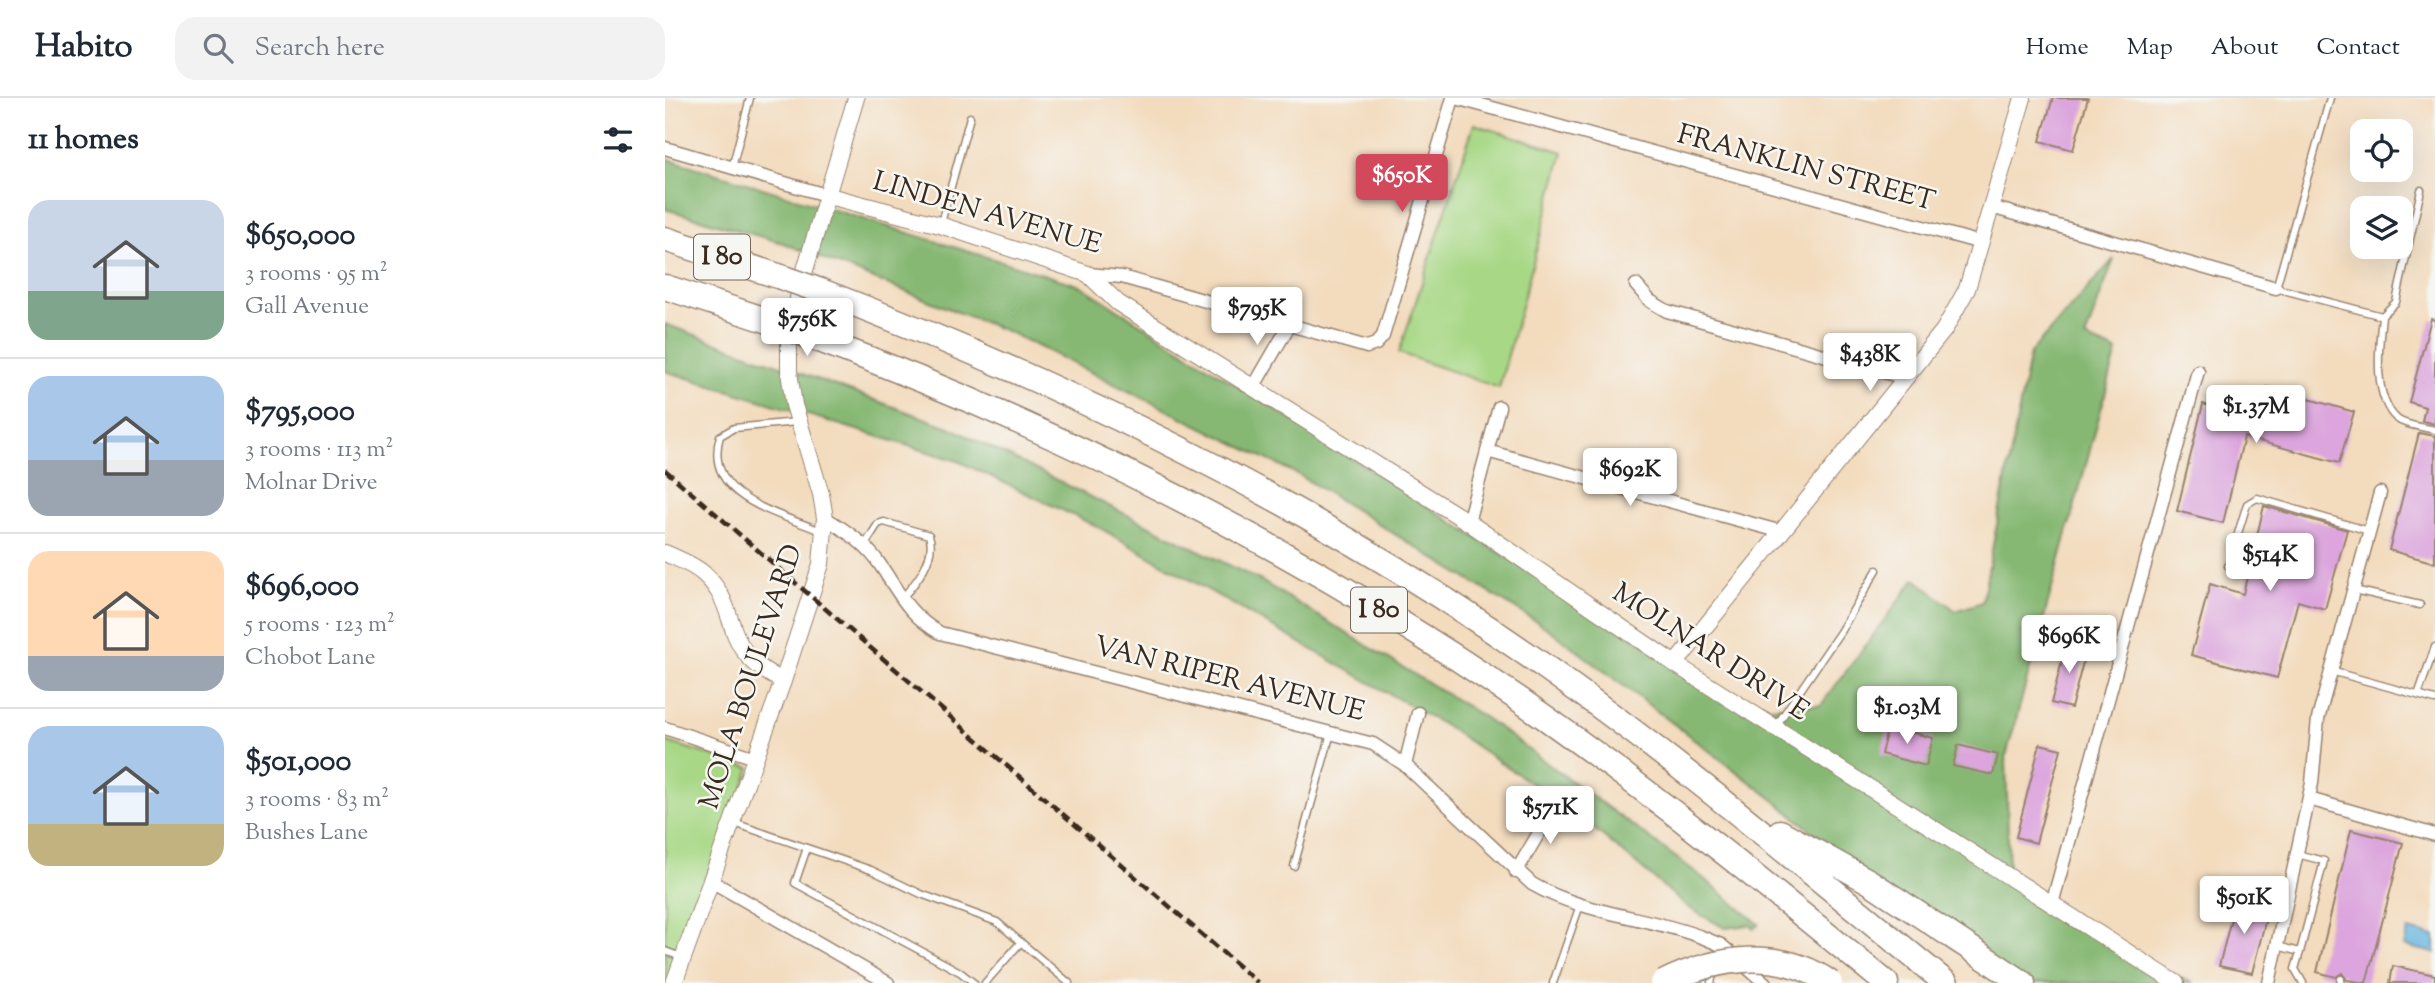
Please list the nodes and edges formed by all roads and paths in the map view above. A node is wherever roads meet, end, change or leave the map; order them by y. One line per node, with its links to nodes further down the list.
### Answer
1 (750, 98): 8 (lane)
2 (856, 98): 10 (street, MOLA BOULEVARD)
3 (1454, 98): 14 (street, FRANKLIN STREET); 20 (street, LINDEN AVENUE)
4 (2023, 98): 11 (street)
5 (2330, 98): 18 (lane)
6 (970, 117): 12 (lane)
7 (665, 148): 8 (street, LINDEN AVENUE)
8 (732, 167): 10 (street, LINDEN AVENUE)
9 (2421, 190): 19 (lane)
10 (829, 196): 12 (street, LINDEN AVENUE); 25 (street, MOLA BOULEVARD)
11 (1991, 207): 14 (street); 18 (street)
12 (940, 225): 15 (street, LINDEN AVENUE)
13 (665, 239): 52 (highway, I 80, bridge)
14 (1981, 243): 22 (street)
15 (1088, 274): 20 (street, LINDEN AVENUE); 23 (street, MOLNAR DRIVE)
16 (1636, 285): 22 (street)
17 (665, 287): 80 (highway, I 80, bridge)
18 (2276, 288): 19 (lane)
19 (2382, 316): 26 (lane)
20 (1290, 324): 23 (street)
21 (2198, 371): 62 (street)
22 (1905, 378): 32 (street)
23 (1254, 386): 29 (street, MOLNAR DRIVE)
24 (1499, 407): 27 (street)
25 (799, 422): 30 (street, MOLA BOULEVARD); 30 (lane)
26 (2435, 430)
27 (1487, 451): 29 (street); 32 (street)
28 (2380, 493): 31 (street)
29 (1468, 522): 41 (street, MOLNAR DRIVE)
30 (825, 525): 33 (street, VAN RIPER AVENUE); 43 (street, MOLA BOULEVARD)
31 (2371, 531): 35 (lane); 37 (street)
32 (1782, 533): 41 (street)
33 (864, 546): 38 (street, VAN RIPER AVENUE); 38 (lane)
34 (665, 553): 43 (street)
35 (2228, 566)
36 (1877, 570): 48 (lane)
37 (2354, 590): 39 (lane); 42 (street)
38 (901, 599): 49 (street, VAN RIPER AVENUE)
39 (2420, 606)
40 (2435, 647): 44 (lane)
41 (1675, 664): 48 (street, MOLNAR DRIVE)
42 (2331, 671): 44 (lane); 53 (street)
43 (783, 681): 50 (street, MOLA BOULEVARD)
44 (2418, 695): 45 (lane)
45 (2435, 700)
46 (1418, 713): 51 (street)
47 (665, 728): 50 (street)
48 (1775, 728): 62 (street, MOLNAR DRIVE)
49 (1332, 731): 51 (street, VAN RIPER AVENUE); 59 (lane)
50 (755, 758): 55 (street, MOLA BOULEVARD)
51 (1405, 765): 60 (street, VAN RIPER AVENUE)
52 (1721, 799): 81 (highway, I 80); 82 (highway)
53 (2309, 799): 56 (street); 58 (street)
54 (1562, 805): 60 (street)
55 (732, 822): 57 (lane); 61 (street, MOLA BOULEVARD)
56 (2435, 835)
57 (807, 848): 64 (lane); 72 (lane)
58 (2297, 854): 66 (street); 68 (lane)
59 (1294, 866)
60 (1517, 872): 63 (street, VAN RIPER AVENUE)
61 (711, 881): 69 (street, MOLA BOULEVARD); 71 (street)
62 (2052, 904): 83 (street, MOLNAR DRIVE)
63 (1580, 905): 65 (street, VAN RIPER AVENUE); 75 (lane)
64 (1021, 942): 73 (lane); 74 (lane)
65 (1721, 945): 77 (lane); 78 (street, VAN RIPER AVENUE)
66 (2277, 946): 68 (lane); 84 (street)
67 (665, 951): 69 (lane)
68 (2300, 952): 85 (lane)
69 (683, 957): 70 (street, MOLA BOULEVARD)
70 (674, 983)
71 (888, 983)
72 (974, 983)
73 (985, 983)
74 (1069, 983)
75 (1553, 983)
76 (1663, 983): 79 (highway, bridge)
77 (1711, 983)
78 (1765, 983)
79 (1830, 983)
80 (1885, 983)
81 (1946, 983)
82 (2023, 983)
83 (2176, 983)
84 (2269, 983)
85 (2303, 983)

